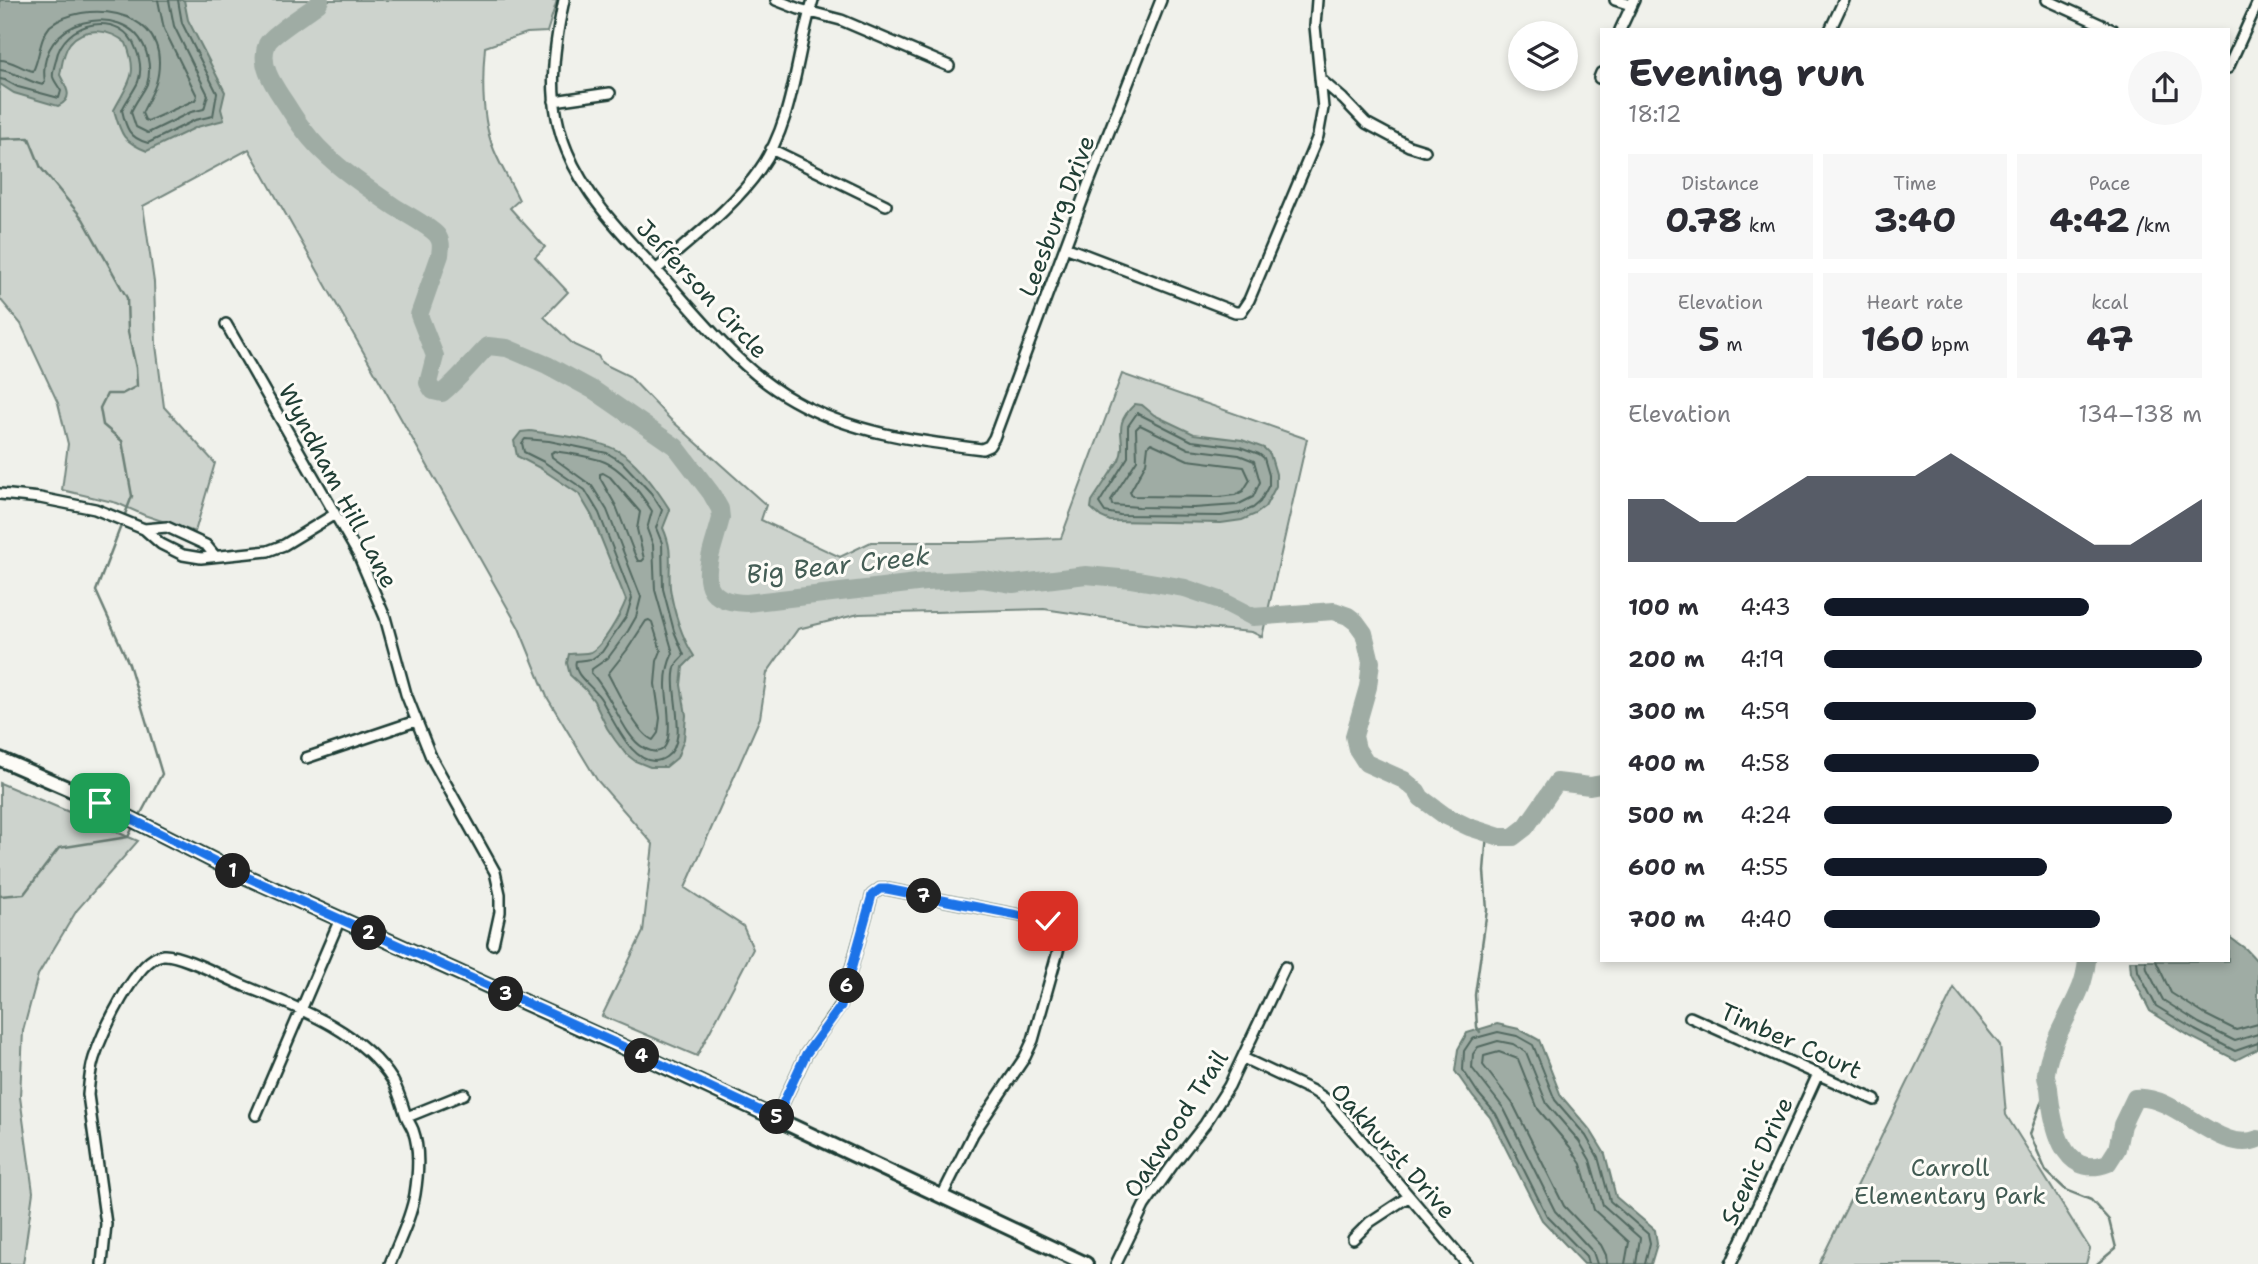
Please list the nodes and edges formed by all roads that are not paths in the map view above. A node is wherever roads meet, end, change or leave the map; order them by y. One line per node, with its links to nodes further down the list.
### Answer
1 (564, 0): 19 (street, Jefferson Circle)
2 (776, 0): 11 (street)
3 (813, 0): 11 (street)
4 (1161, 0): 23 (street, Leesburg Drive)
5 (1317, 0): 17 (street)
6 (1615, 0): 10 (street)
7 (1844, 0): 13 (street)
8 (2047, 0): 14 (street)
9 (2258, 2): 15 (street)
10 (1632, 3): 12 (street)
11 (810, 12): 16 (street); 20 (street)
12 (1621, 28)
13 (1831, 28)
14 (2109, 28)
15 (2230, 64)
16 (949, 66)
17 (1320, 79): 21 (street); 23 (street)
18 (610, 93): 19 (street)
19 (554, 101): 24 (street, Jefferson Circle)
20 (771, 149): 22 (street); 24 (street)
21 (1425, 151)
22 (886, 205)
23 (1065, 247): 26 (street, Leesburg Drive)
24 (656, 270): 26 (street, Jefferson Circle)
25 (226, 324): 28 (street, Wyndham Hill Lane)
26 (989, 446)
27 (0, 494): 29 (street)
28 (335, 514): 30 (street); 31 (street, Wyndham Hill Lane)
29 (144, 529): 30 (street); 30 (street)
30 (215, 556)
31 (416, 721): 32 (street); 35 (street, Wyndham Hill Lane)
32 (306, 758)
33 (0, 759): 34 (main road)
34 (340, 919): 37 (street); 45 (main road)
35 (493, 944)
36 (1285, 967): 39 (street, Oakwood Trail)
37 (301, 1009): 43 (street); 44 (street); 49 (street)
38 (1690, 1017): 40 (street, Timber Court)
39 (1243, 1058): 47 (street, Oakhurst Drive); 52 (street, Oakwood Trail)
40 (1818, 1074): 42 (street, Timber Court); 54 (street, Scenic Drive)
41 (464, 1094): 44 (street)
42 (1875, 1100)
43 (256, 1115)
44 (407, 1117): 50 (street)
45 (776, 1118): 46 (main road); 46 (street)
46 (942, 1196): 51 (main road)
47 (1408, 1197): 48 (street); 53 (street, Oakhurst Drive)
48 (1353, 1239)
49 (102, 1264)
50 (390, 1264)
51 (1086, 1264)
52 (1116, 1264)
53 (1467, 1264)
54 (1731, 1264)

